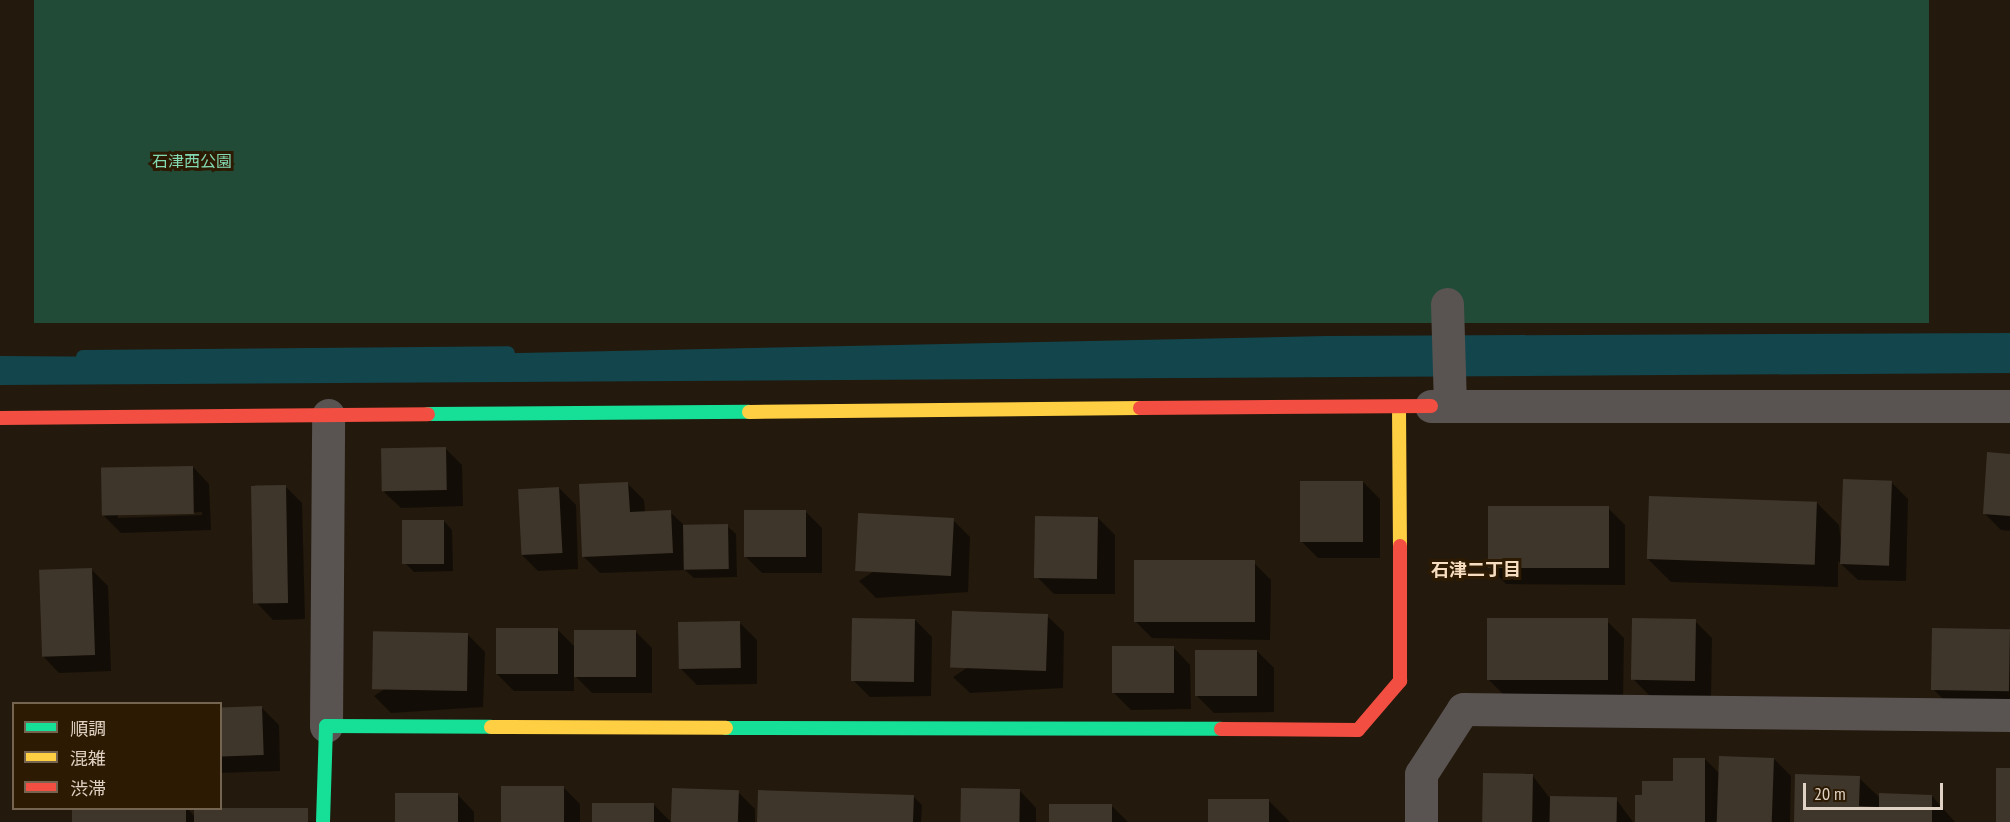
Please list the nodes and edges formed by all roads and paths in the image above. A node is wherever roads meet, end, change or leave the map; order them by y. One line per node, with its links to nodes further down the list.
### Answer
1 (1447, 303): 2 (street)
2 (1441, 405): 3 (street); 4 (street)
3 (2010, 406)
4 (1399, 407): 5 (street); 8 (street)
5 (328, 415): 6 (street); 8 (street)
6 (0, 418)
7 (2010, 715): 10 (street)
8 (326, 726): 9 (street)
9 (324, 822)
10 (1421, 822)

